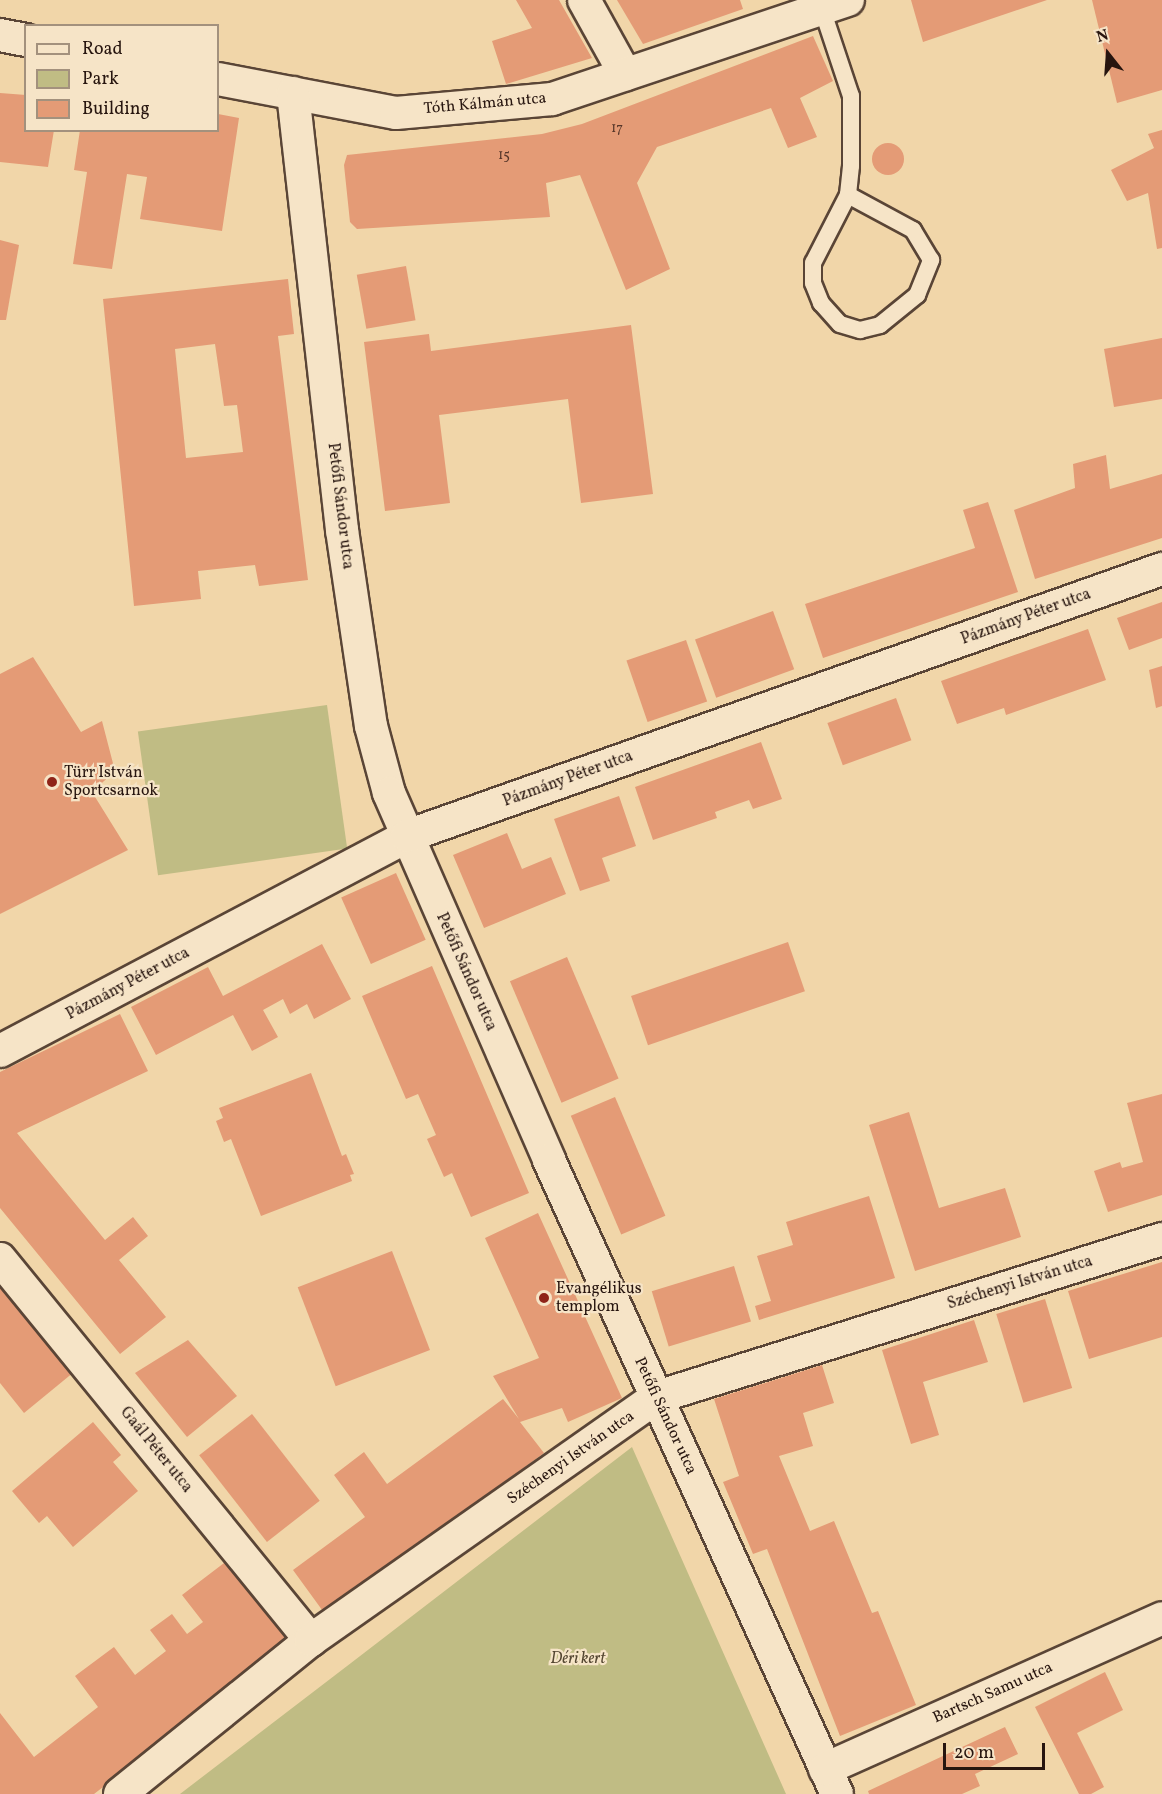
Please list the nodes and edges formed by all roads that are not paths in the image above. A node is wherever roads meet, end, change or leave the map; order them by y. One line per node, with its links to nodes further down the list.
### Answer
1 (584, 0): 5 (street)
2 (835, 4): 5 (street, Tóth Kálmán utca); 8 (lane)
3 (0, 35): 4 (street)
4 (24, 40)
5 (625, 74): 7 (street, Tóth Kálmán utca)
6 (219, 79): 7 (street, Tóth Kálmán utca)
7 (293, 93): 10 (street, Petőfi Sándor utca)
8 (848, 195): 8 (lane)
9 (1162, 569): 10 (street, Pázmány Péter utca)
10 (407, 836): 11 (street, Pázmány Péter utca); 14 (street, Petőfi Sándor utca)
11 (0, 1052)
12 (1162, 1239): 14 (street, Széchenyi István utca)
13 (0, 1259): 16 (street, Gaál Péter utca)
14 (657, 1397): 16 (street, Széchenyi István utca); 17 (street, Petőfi Sándor utca)
15 (1162, 1618): 17 (street, Bartsch Samu utca)
16 (311, 1640): 18 (street, Széchenyi István utca)
17 (831, 1781)
18 (120, 1794)

